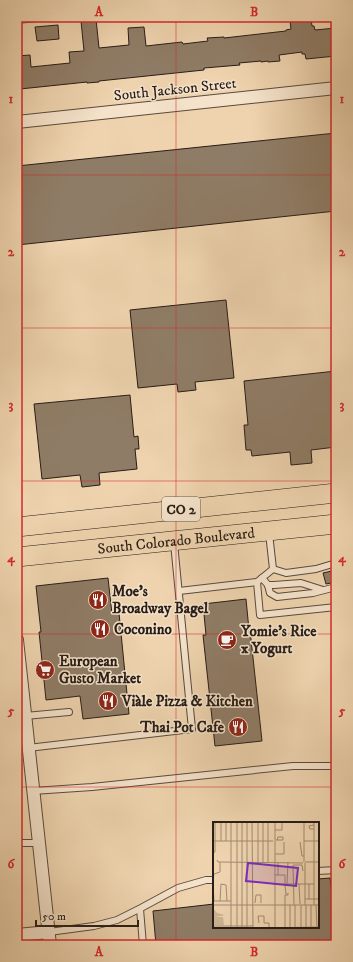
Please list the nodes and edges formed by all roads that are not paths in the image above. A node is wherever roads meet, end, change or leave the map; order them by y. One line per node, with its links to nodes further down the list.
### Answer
1 (47, 17): 2 (lane)
2 (17, 20)
3 (336, 88): 4 (street, South Jackson Street)
4 (17, 122)
5 (336, 492): 7 (main road, South Colorado Boulevard / CO 2)
6 (336, 524): 8 (main road, South Colorado Boulevard / CO 2)
7 (17, 527)
8 (269, 532): 9 (main road, South Colorado Boulevard / CO 2); 12 (lane)
9 (174, 541): 10 (main road, South Colorado Boulevard / CO 2); 18 (lane)
10 (17, 557)
11 (336, 563): 12 (lane)
12 (273, 569): 13 (lane)
13 (262, 578): 14 (lane); 15 (lane)
14 (256, 582): 18 (lane); 19 (lane)
15 (268, 585): 17 (lane); 17 (lane)
16 (336, 587): 17 (lane)
17 (325, 590)
18 (179, 591): 23 (lane)
19 (336, 607)
20 (17, 640): 22 (street)
21 (69, 712): 22 (lane)
22 (25, 716): 23 (street)
23 (28, 748): 25 (street)
24 (336, 766): 25 (lane)
25 (33, 791): 27 (street)
26 (17, 843): 27 (lane)
27 (39, 843): 32 (street)
28 (336, 870): 29 (lane)
29 (319, 871)
30 (213, 880): 31 (lane)
31 (140, 909): 32 (lane); 35 (lane)
32 (49, 932): 33 (street); 34 (street)
33 (17, 935)
34 (50, 945)
35 (143, 945)

